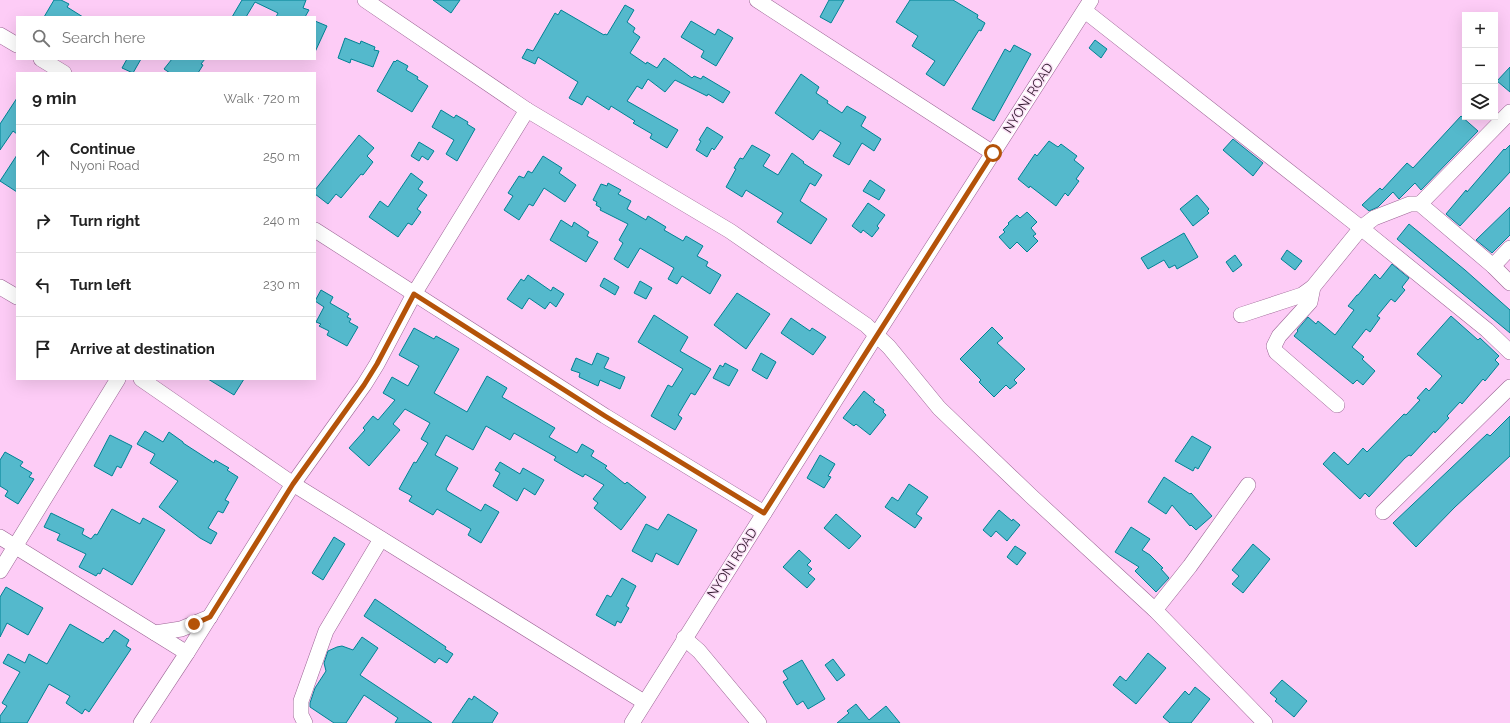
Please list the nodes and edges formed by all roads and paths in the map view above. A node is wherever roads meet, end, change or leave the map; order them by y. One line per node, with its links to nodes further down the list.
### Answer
1 (757, 0): 10 (street)
2 (372, 1): 8 (street)
3 (1088, 5): 10 (street, NYONI ROAD); 12 (street)
4 (0, 35): 5 (street)
5 (16, 44)
6 (43, 60): 7 (street)
7 (62, 72)
8 (527, 110): 19 (street); 22 (street)
9 (1510, 112): 11 (street)
10 (993, 153): 22 (street, NYONI ROAD)
11 (1420, 204): 12 (street); 15 (street)
12 (1361, 228): 18 (street); 23 (street)
13 (316, 231): 19 (street)
14 (1510, 248): 15 (street)
15 (1493, 266): 16 (street)
16 (1510, 283)
17 (0, 287): 20 (street)
18 (1313, 287): 21 (street); 27 (street)
19 (414, 294): 28 (street); 31 (street)
20 (16, 296)
21 (1241, 315)
22 (877, 335): 31 (street, NYONI ROAD); 36 (street)
23 (1510, 352)
24 (117, 380): 34 (street)
25 (142, 380): 28 (street)
26 (1510, 387): 30 (street)
27 (1337, 405)
28 (293, 484): 33 (street); 37 (street)
29 (1248, 485): 36 (street)
30 (1383, 512)
31 (764, 513): 39 (street, NYONI ROAD)
32 (0, 537): 34 (street)
33 (381, 539): 41 (street); 43 (street)
34 (16, 546): 35 (street); 38 (street)
35 (0, 571)
36 (1155, 610): 46 (street)
37 (210, 617): 38 (street); 40 (street)
38 (155, 633): 40 (street)
39 (684, 638): 41 (street, NYONI ROAD); 45 (street)
40 (187, 653): 42 (street)
41 (644, 702): 44 (street, NYONI ROAD)
42 (141, 723)
43 (305, 723)
44 (632, 723)
45 (759, 723)
46 (1265, 723)

